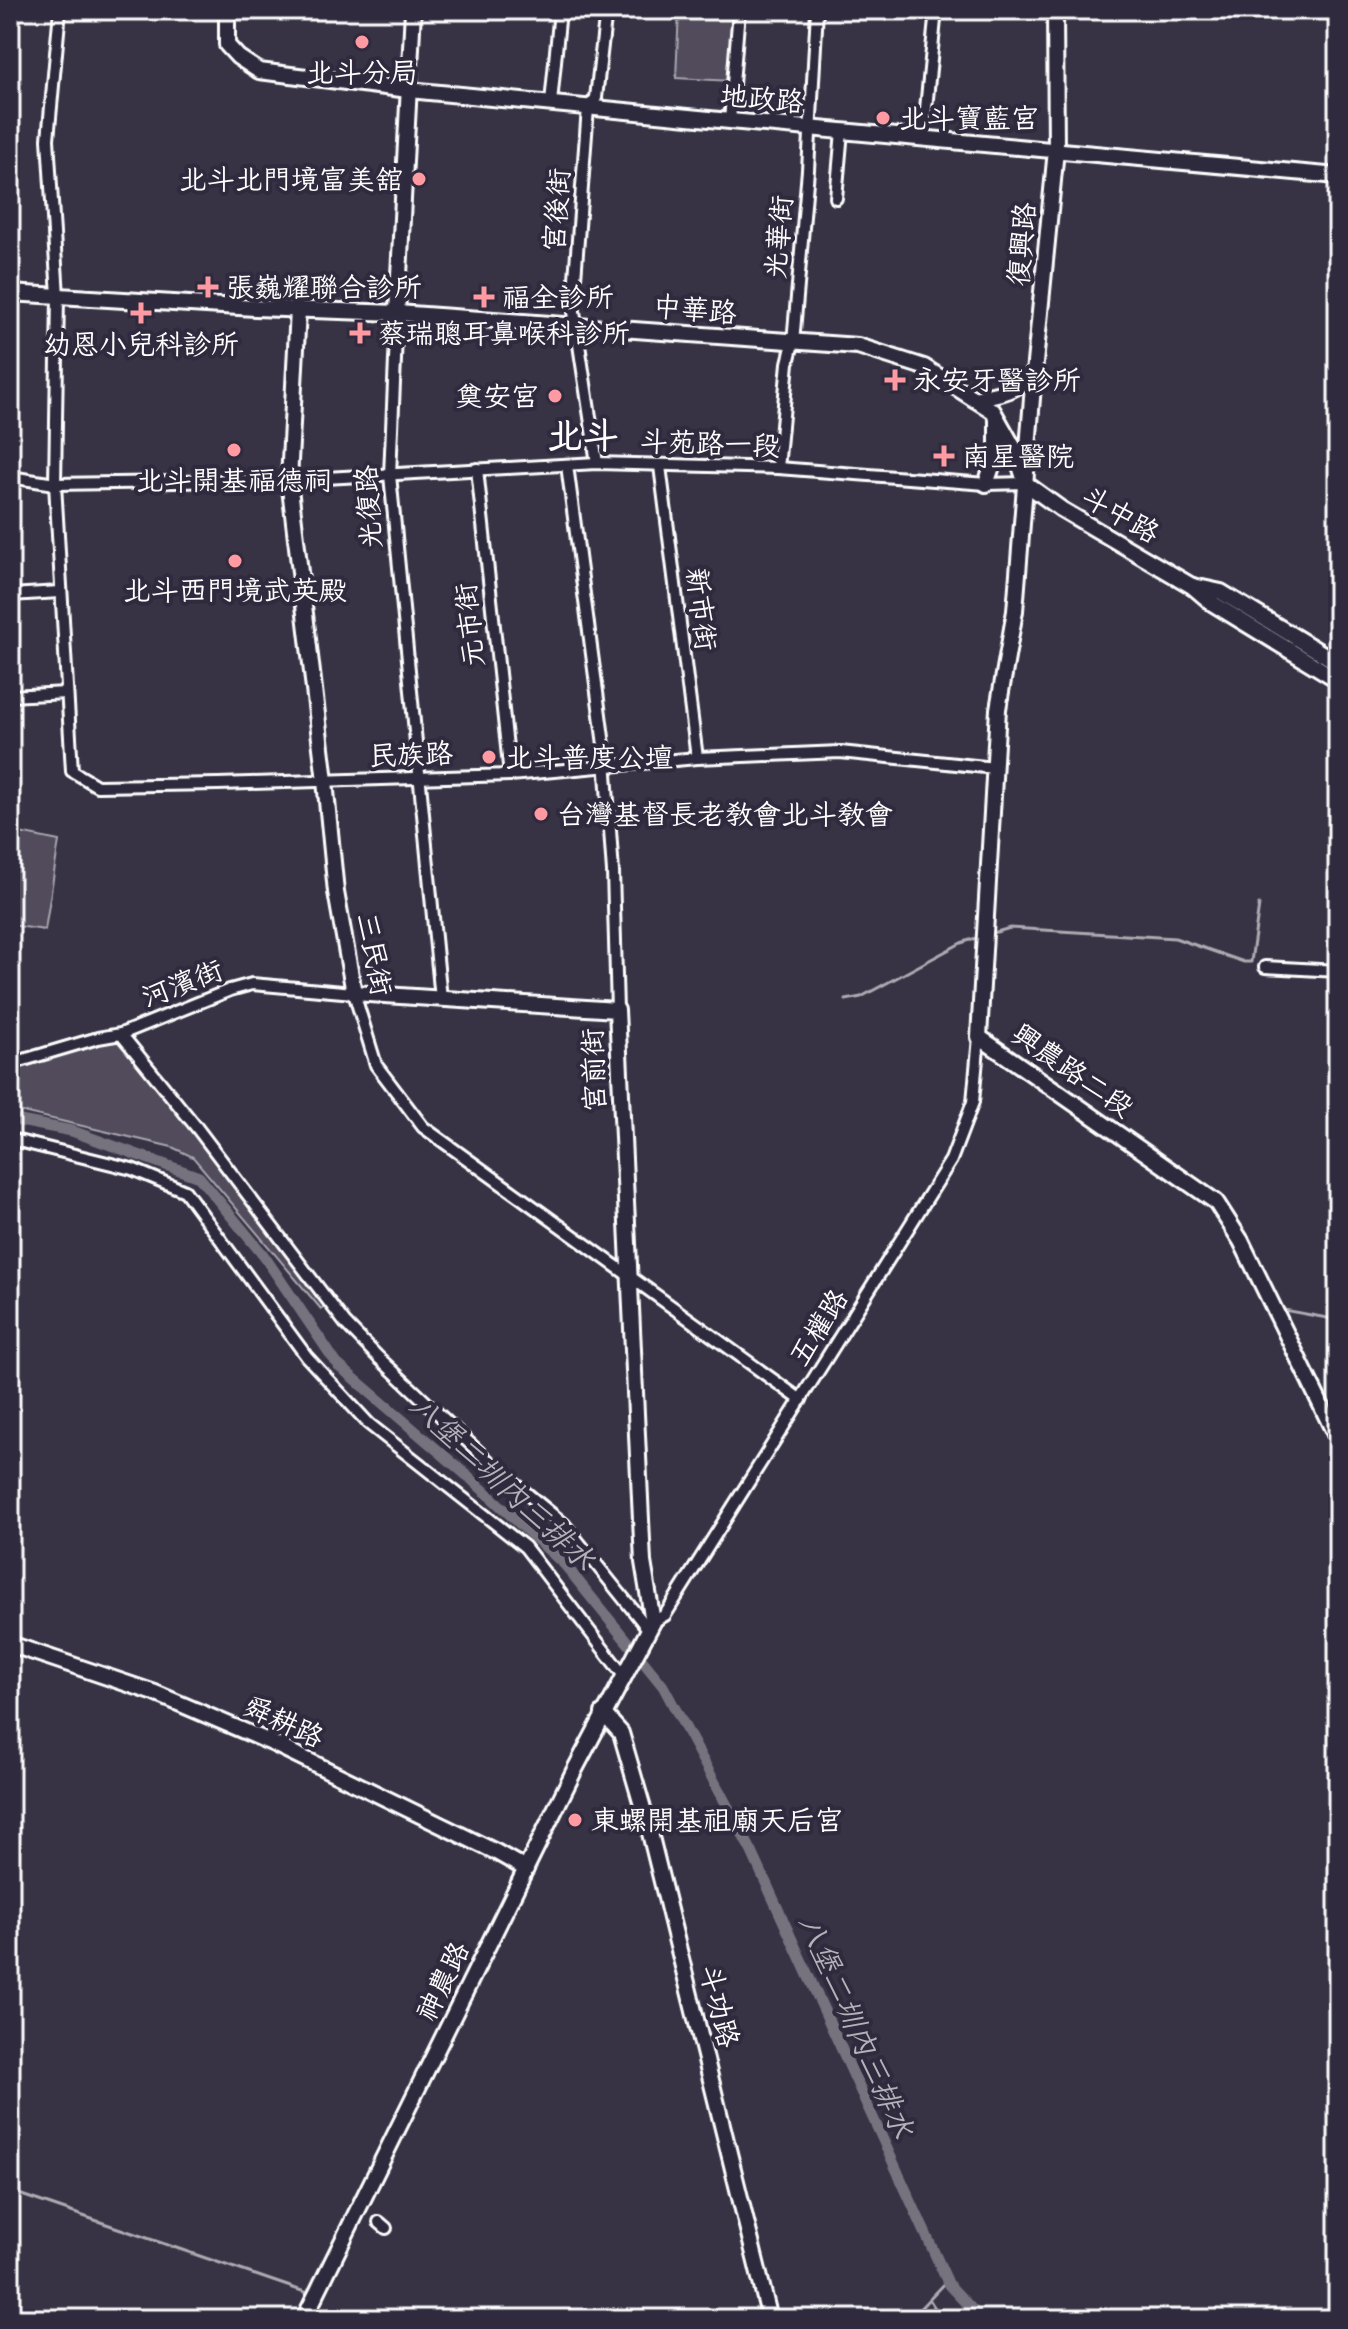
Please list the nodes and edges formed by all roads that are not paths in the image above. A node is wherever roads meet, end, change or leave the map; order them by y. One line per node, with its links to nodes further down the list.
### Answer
1 (60, 10): 21 (street)
2 (227, 10): 10 (street, 地政路)
3 (413, 10): 10 (street, 光復路)
4 (560, 10): 11 (street)
5 (606, 10): 12 (street, 宮後街)
6 (739, 10): 13 (street)
7 (817, 10): 14 (street, 光華街)
8 (936, 10): 16 (street)
9 (1055, 10): 17 (street, 復興路)
10 (409, 90): 11 (street, 地政路); 23 (street, 光復路)
11 (551, 103): 12 (street, 地政路)
12 (588, 108): 13 (street, 地政路); 24 (street, 宮後街)
13 (730, 121): 14 (street, 地政路)
14 (810, 128): 15 (street, 地政路); 25 (street, 光華街)
15 (842, 131): 16 (street, 地政路); 19 (street)
16 (923, 138): 17 (street, 地政路)
17 (1056, 150): 18 (street, 地政路); 26 (street, 復興路)
18 (1338, 176)
19 (836, 198)
20 (10, 293): 21 (street, 中華路)
21 (58, 296): 22 (street, 中華路); 38 (street)
22 (298, 310): 23 (street, 中華路); 36 (street, 三民街)
23 (397, 313): 24 (street, 中華路); 34 (street, 光復路)
24 (575, 326): 25 (street, 中華路); 29 (street, 宮後街)
25 (793, 343): 27 (street, 中華路); 32 (street, 光華街)
26 (1034, 373): 27 (street); 37 (street, 復興路)
27 (974, 399): 28 (street, 中華路)
28 (997, 415): 37 (street, 中華路); 39 (street)
29 (597, 463): 30 (street, 斗苑路一段); 31 (street, 斗苑路一段)
30 (567, 465): 33 (street, 斗苑路一段); 48 (street, 宮前街)
31 (660, 466): 32 (street, 斗苑路一段); 47 (street, 新市街)
32 (778, 468): 39 (street, 斗苑路一段)
33 (477, 469): 34 (street, 斗苑路一段); 50 (street, 元市街)
34 (390, 475): 36 (street, 斗苑路一段); 51 (street, 光復路)
35 (10, 477): 38 (street, 斗苑路一段)
36 (289, 480): 38 (street, 斗苑路一段); 52 (street, 三民街)
37 (1025, 483): 39 (street, 斗苑路一段); 40 (street, 斗中路); 49 (street, 興農路二段)
38 (55, 484): 41 (street)
39 (986, 484)
40 (1192, 586): 43 (street, 斗中路); 44 (street, 斗中路)
41 (60, 592): 42 (street); 45 (street)
42 (10, 595)
43 (1338, 663)
44 (1338, 680)
45 (66, 693): 46 (street); 52 (street, 民族路)
46 (10, 696)
47 (697, 758): 48 (street, 民族路); 49 (street, 民族路)
48 (606, 768): 50 (street, 民族路); 57 (street, 宮前街)
49 (995, 768): 59 (street, 興農路二段)
50 (510, 775): 51 (street, 民族路)
51 (420, 778): 52 (street, 民族路); 56 (street, 光復路)
52 (325, 781): 55 (street, 三民街)
53 (1265, 967): 54 (street)
54 (1338, 971)
55 (354, 993): 56 (street, 河濱街); 58 (street, 河濱街); 62 (street, 三民街)
56 (441, 999): 57 (street, 河濱街)
57 (617, 1010): 62 (street, 宮前街)
58 (121, 1034): 60 (street, 河濱街); 65 (street)
59 (979, 1037): 63 (street, 五權路); 64 (street, 興農路二段)
60 (10, 1064)
61 (10, 1139): 67 (street)
62 (628, 1277): 63 (street, 三民街); 65 (street, 宮前街)
63 (801, 1400): 65 (street, 五權路)
64 (1338, 1440)
65 (650, 1629): 67 (street)
66 (10, 1644): 69 (street, 舜耕路)
67 (626, 1672): 68 (street, 神農路)
68 (603, 1713): 69 (street, 神農路); 71 (street, 斗功路)
69 (526, 1869): 70 (street, 神農路)
70 (304, 2319)
71 (770, 2319)

